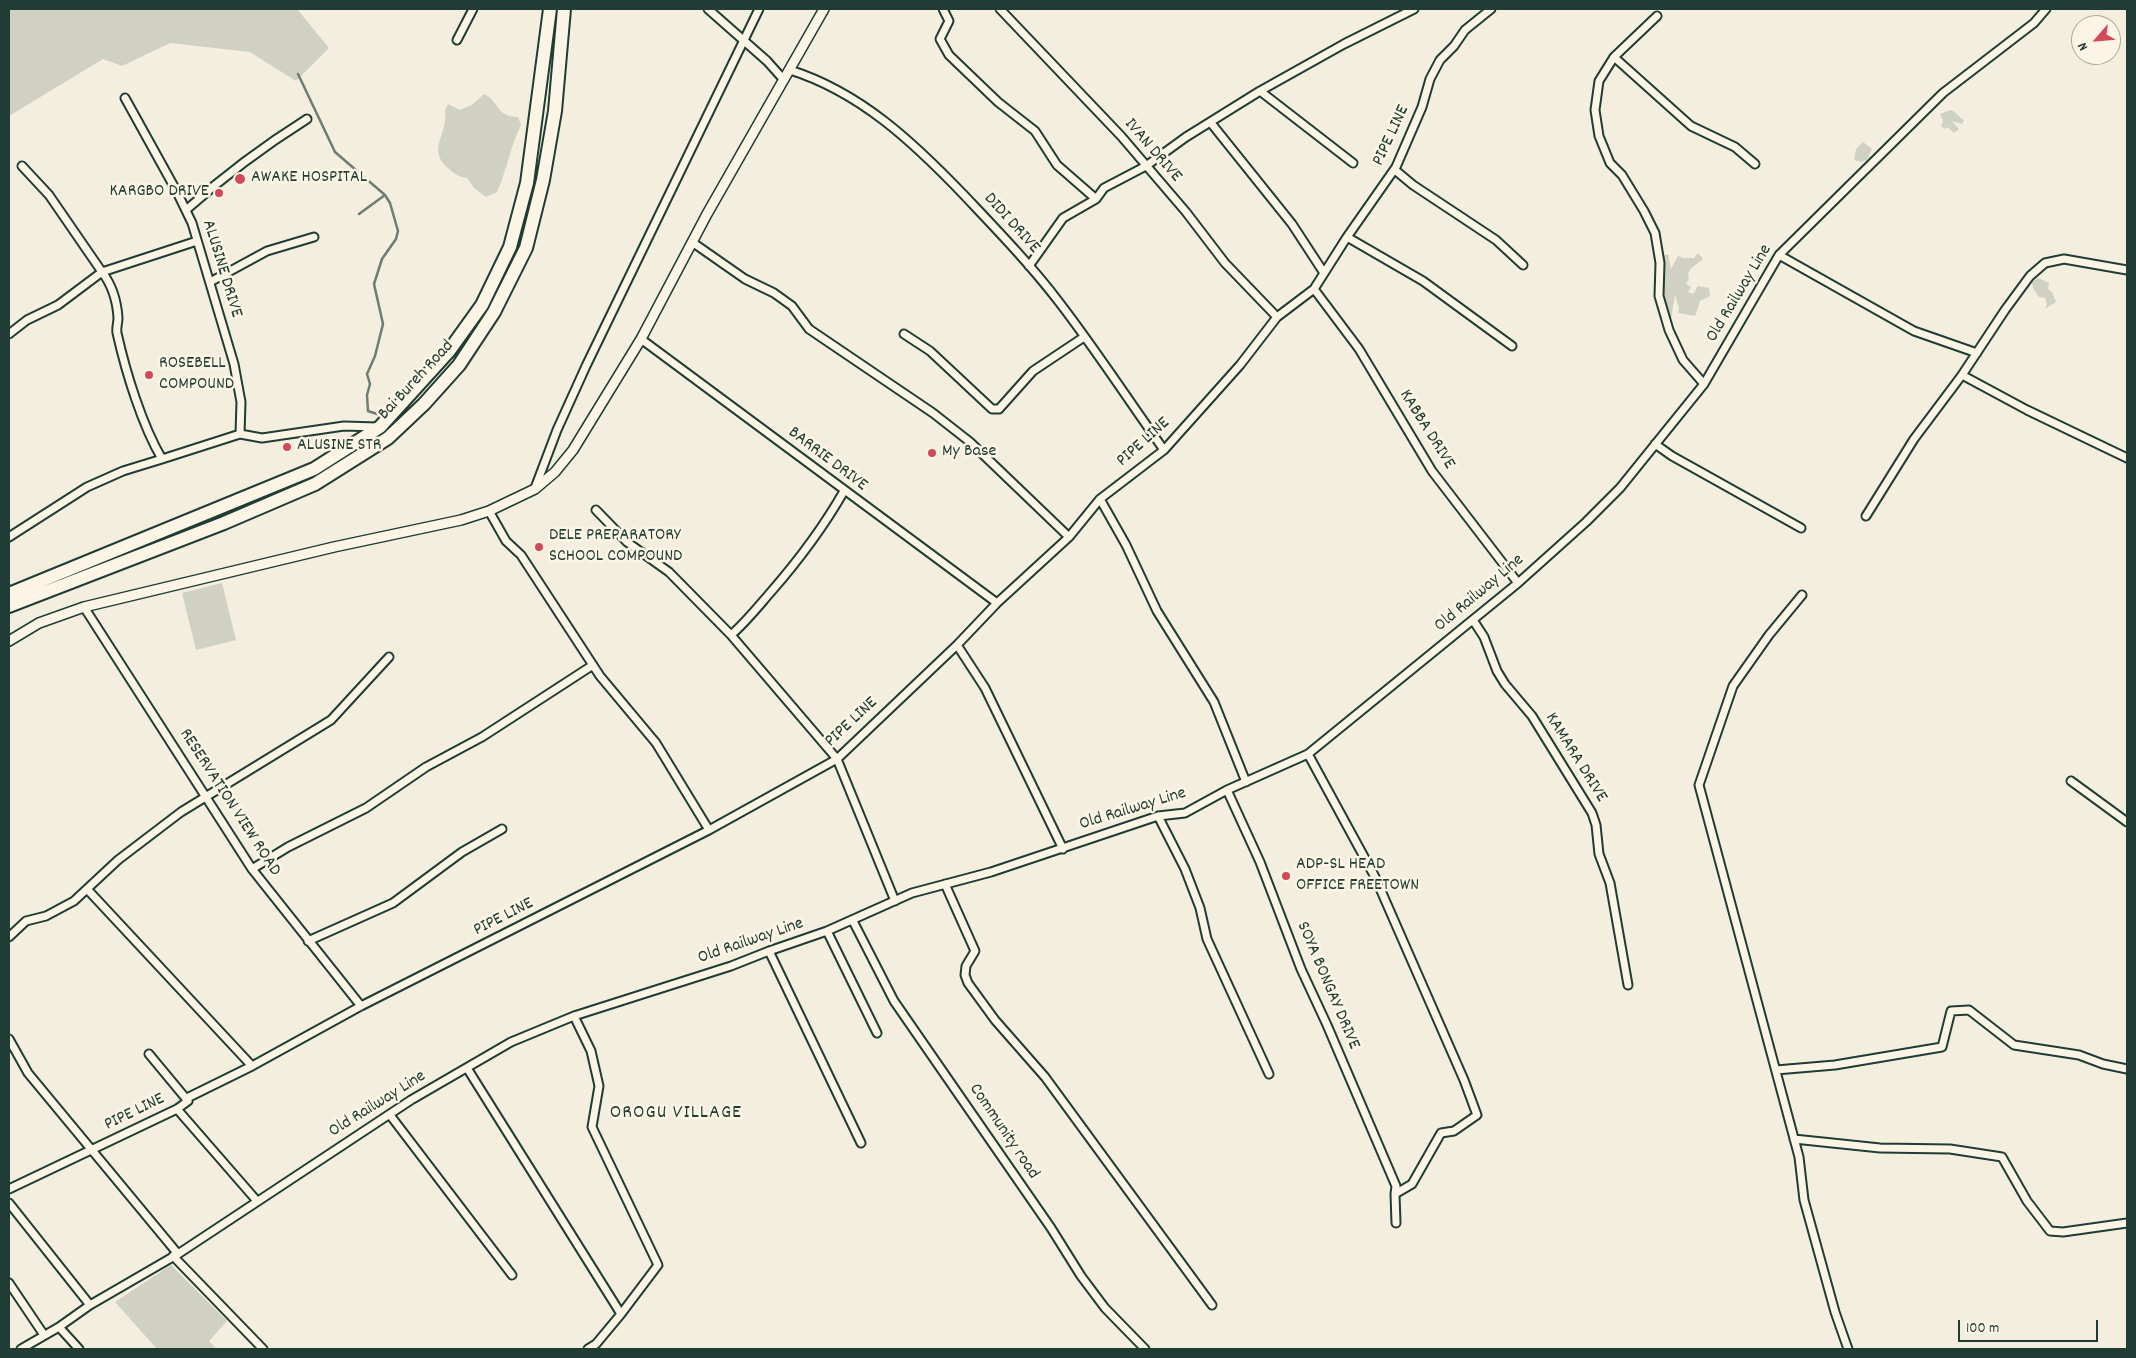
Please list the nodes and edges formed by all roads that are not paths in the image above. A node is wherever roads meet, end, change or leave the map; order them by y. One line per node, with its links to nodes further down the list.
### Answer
1 (473, 9): 13 (street)
2 (550, 9): 50 (highway, Bai Bureh Road)
3 (564, 9): 69 (highway, Bai Bureh Road)
4 (708, 9): 14 (street)
5 (759, 9): 14 (street)
6 (824, 9): 16 (street)
7 (943, 9): 27 (street)
8 (1000, 9): 25 (street, IVAN DRIVE)
9 (1414, 9): 18 (street)
10 (1491, 9): 26 (street, PIPE LINE)
11 (2046, 9): 33 (street, Old Railway Line)
12 (1657, 16): 15 (street)
13 (457, 40)
14 (744, 40): 17 (street); 56 (street)
15 (1614, 58): 23 (street); 49 (street)
16 (790, 70): 17 (street); 35 (street, DIDI DRIVE)
17 (784, 80): 32 (street)
18 (1260, 91): 21 (street); 22 (street)
19 (125, 98): 28 (street, ALUSINE DRIVE)
20 (307, 119): 28 (street)
21 (1211, 123): 25 (street); 38 (street)
22 (1353, 164)
23 (1755, 164)
24 (22, 166): 37 (street)
25 (1146, 166): 27 (street); 41 (street, IVAN DRIVE)
26 (1395, 170): 30 (street, PIPE LINE); 34 (street)
27 (1096, 199): 35 (street)
28 (186, 210): 31 (street, ALUSINE DRIVE)
29 (314, 237): 39 (street)
30 (1347, 237): 38 (street, PIPE LINE); 46 (street)
31 (197, 241): 37 (street); 39 (street, ALUSINE DRIVE)
32 (692, 242): 45 (street); 64 (street)
33 (1779, 255): 47 (street); 49 (street, Old Railway Line)
34 (1523, 265)
35 (1029, 266): 44 (street, DIDI DRIVE)
36 (2127, 270): 47 (street)
37 (102, 272): 42 (street); 55 (street)
38 (1324, 273): 40 (street, PIPE LINE)
39 (210, 282): 51 (street, ALUSINE DRIVE)
40 (1314, 289): 41 (street, PIPE LINE); 65 (street, KABBA DRIVE)
41 (1277, 317): 53 (street, PIPE LINE)
42 (9, 334)
43 (904, 334): 44 (street)
44 (1084, 336): 53 (street, DIDI DRIVE)
45 (641, 339): 56 (street); 57 (street, BARRIE DRIVE)
46 (1512, 346)
47 (1977, 353): 48 (street)
48 (1962, 375): 54 (street); 61 (street)
49 (1704, 384): 52 (street, Old Railway Line)
50 (380, 427): 51 (street); 66 (highway, Bai Bureh Road)
51 (240, 434): 55 (street)
52 (1655, 444): 62 (street); 65 (street, Old Railway Line)
53 (1164, 450): 58 (street, PIPE LINE)
54 (2127, 458)
55 (162, 460): 63 (street)
56 (534, 489): 60 (street)
57 (844, 491): 68 (street, BARRIE DRIVE); 72 (street)
58 (1100, 499): 64 (street, PIPE LINE); 80 (street)
59 (596, 510): 72 (street)
60 (489, 511): 70 (street); 76 (street)
61 (1866, 516)
62 (1801, 528)
63 (9, 537)
64 (1069, 538): 68 (street, PIPE LINE)
65 (1518, 583): 71 (street, Old Railway Line)
66 (9, 594)
67 (1802, 595): 105 (street)
68 (997, 603): 74 (street, PIPE LINE)
69 (9, 606)
70 (84, 607): 73 (street); 82 (street, RESERVATION VIEW ROAD)
71 (1473, 620): 77 (street, Old Railway Line); 97 (street, KAMARA DRIVE)
72 (731, 636): 78 (street)
73 (9, 641)
74 (957, 644): 78 (street, PIPE LINE); 87 (street)
75 (389, 657): 82 (street)
76 (593, 665): 86 (street); 88 (street)
77 (1308, 754): 80 (street, Old Railway Line); 115 (street)
78 (836, 759): 86 (street, PIPE LINE); 91 (street)
79 (2071, 781): 84 (street)
80 (1246, 782): 81 (street, Old Railway Line)
81 (1227, 790): 83 (street, Old Railway Line); 115 (street, SOYA BONGAY DRIVE)
82 (207, 798): 88 (street, RESERVATION VIEW ROAD); 90 (street)
83 (1158, 816): 87 (street, Old Railway Line); 107 (street)
84 (2127, 822)
85 (502, 828): 95 (street)
86 (709, 830): 98 (street, PIPE LINE)
87 (1063, 849): 89 (street, Old Railway Line)
88 (252, 869): 95 (street, RESERVATION VIEW ROAD)
89 (945, 884): 91 (street, Old Railway Line); 124 (street)
90 (87, 889): 94 (street); 103 (street)
91 (895, 901): 92 (street, Old Railway Line)
92 (853, 920): 93 (street, Old Railway Line); 133 (street, Community road)
93 (827, 932): 96 (street, Old Railway Line); 100 (street)
94 (9, 937)
95 (308, 941): 98 (street, RESERVATION VIEW ROAD)
96 (769, 951): 99 (street, Old Railway Line); 112 (street)
97 (1628, 985)
98 (361, 1006): 103 (street, PIPE LINE)
99 (574, 1016): 104 (street, Old Railway Line); 125 (street)
100 (877, 1033)
101 (9, 1039): 113 (street)
102 (149, 1054): 108 (street)
103 (252, 1066): 108 (street, PIPE LINE)
104 (467, 1068): 110 (street, Old Railway Line); 125 (street)
105 (1776, 1070): 106 (street); 111 (street)
106 (2127, 1070)
107 (1269, 1074)
108 (188, 1101): 109 (street, PIPE LINE)
109 (177, 1109): 113 (street, PIPE LINE); 116 (street)
110 (390, 1114): 116 (street, Old Railway Line); 121 (street)
111 (1794, 1138): 118 (street); 134 (street)
112 (860, 1144)
113 (92, 1150): 114 (street, PIPE LINE); 120 (street)
114 (9, 1189)
115 (1395, 1194): 119 (street, SOYA BONGAY DRIVE)
116 (257, 1201): 120 (street, Old Railway Line)
117 (9, 1203): 123 (street)
118 (2127, 1222)
119 (1396, 1223)
120 (175, 1255): 123 (street, Old Railway Line); 131 (street)
121 (512, 1275)
122 (9, 1283): 127 (street)
123 (90, 1305): 126 (street, Old Railway Line)
124 (1212, 1306)
125 (621, 1314): 128 (street)
126 (59, 1327): 127 (street, Old Railway Line); 130 (street)
127 (44, 1335): 129 (street, Old Railway Line)
128 (599, 1347): 132 (street)
129 (21, 1349)
130 (79, 1349)
131 (263, 1349)
132 (588, 1349)
133 (1145, 1349)
134 (1848, 1349)

